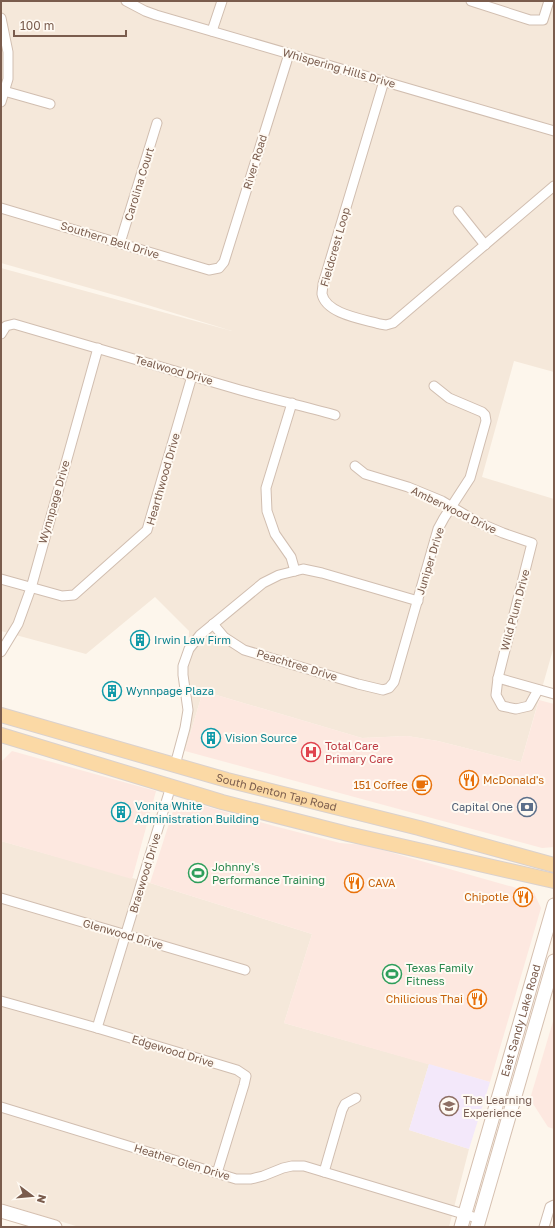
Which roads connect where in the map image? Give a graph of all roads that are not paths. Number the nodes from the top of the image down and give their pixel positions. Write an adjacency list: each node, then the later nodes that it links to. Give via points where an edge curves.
1 (126, 1): 6 (street, Whispering Hills Drive, via 156,15)
2 (222, 1): 6 (street)
3 (471, 1): 4 (street, via 530,20 543,20)
4 (549, 1)
5 (1, 18): 9 (street, via 8,52 8,79)
6 (212, 31): 7 (street, Whispering Hills Drive)
7 (289, 54): 8 (street, Whispering Hills Drive); 19 (street, River Road, via 224,262)
8 (384, 82): 13 (street, Whispering Hills Drive); 18 (street, Fieldcrest Loop, via 323,284 322,294 325,301 335,310 380,324 393,323)
9 (4, 91): 10 (street); 11 (street)
10 (1, 102)
11 (50, 104)
12 (157, 123): 17 (street, Carolina Court)
13 (554, 131)
14 (554, 186): 18 (street, Fieldcrest Loop)
15 (1, 208): 17 (street, Southern Bell Drive)
16 (458, 211): 18 (street)
17 (120, 244): 19 (street, Southern Bell Drive, via 209,270)
18 (485, 245)
19 (219, 268)
20 (1, 334): 21 (street, Tealwood Drive, via 6,326 14,324)
21 (98, 348): 22 (street, Tealwood Drive); 31 (street, Wynnpage Drive)
22 (192, 376): 24 (street, Tealwood Drive); 31 (street, Hearthwood Drive, via 147,530 74,595 62,596)
23 (434, 386): 27 (street, Juniper Drive, via 449,398 482,412 486,421 470,478)
24 (292, 402): 25 (street, Tealwood Drive); 29 (street, via 266,488 267,511 275,534 291,557)
25 (335, 416)
26 (355, 466): 27 (street, Amberwood Drive, via 365,474 408,487 442,501)
27 (451, 508): 28 (street, Amberwood Drive, via 477,522); 32 (street, Juniper Drive, via 438,529)
28 (532, 543): 35 (street, Wild Plum Drive)
29 (294, 571): 32 (street, via 322,573); 33 (street, via 263,583)
30 (1, 579): 31 (street, Hearthwood Drive)
31 (31, 588): 34 (street, Wynnpage Drive, via 18,624)
32 (418, 601): 36 (street, Juniper Drive, via 394,682)
33 (213, 624): 36 (street, Peachtree Drive, via 224,637 244,650 358,684 383,690); 41 (street, via 200,635 190,649 183,666 188,710 186,728)
34 (1, 652)
35 (498, 678): 37 (street); 37 (street, Wild Plum Drive, via 496,695 502,706 516,709 529,706)
36 (389, 688)
37 (538, 690): 38 (street)
38 (554, 694)
39 (1, 714): 41 (main road, South Denton Tap Road)
40 (1, 735): 42 (main road, South Denton Tap Road)
41 (175, 765): 42 (main road); 43 (main road, South Denton Tap Road)
42 (170, 786): 44 (main road, South Denton Tap Road, via 222,802); 49 (street, Braewood Drive)
43 (419, 828): 44 (main road); 45 (main road, South Denton Tap Road)
44 (412, 849): 46 (main road, South Denton Tap Road)
45 (554, 865)
46 (554, 881)
47 (1, 898): 49 (street, Glenwood Drive)
48 (554, 905): 52 (main road, East Sandy Lake Road)
49 (126, 934): 51 (street, Glenwood Drive); 54 (street, Braewood Drive)
50 (554, 961): 55 (main road, East Sandy Lake Road)
51 (245, 970)
52 (530, 990): 55 (main road, via 534,1006 530,1023); 56 (main road, East Sandy Lake Road)
53 (2, 1004): 54 (street, Edgewood Drive)
54 (97, 1028): 61 (street, Edgewood Drive, via 237,1070 246,1076)
55 (533, 1033): 57 (main road, East Sandy Lake Road)
56 (504, 1079): 57 (main road); 64 (main road, East Sandy Lake Road)
57 (519, 1083): 66 (main road, East Sandy Lake Road)
58 (356, 1098): 60 (street, via 342,1110)
59 (1, 1107): 61 (street, Heather Glen Drive)
60 (324, 1172): 61 (street, Heather Glen Drive, via 312,1167 292,1166 251,1179 236,1179); 64 (street, Heather Glen Drive)
61 (217, 1173)
62 (552, 1206): 68 (street)
63 (1, 1211): 65 (main road)
64 (463, 1221): 66 (street, Heather Glen Drive)
65 (25, 1223): 67 (main road)
66 (478, 1223)
67 (55, 1227)
68 (544, 1227)

